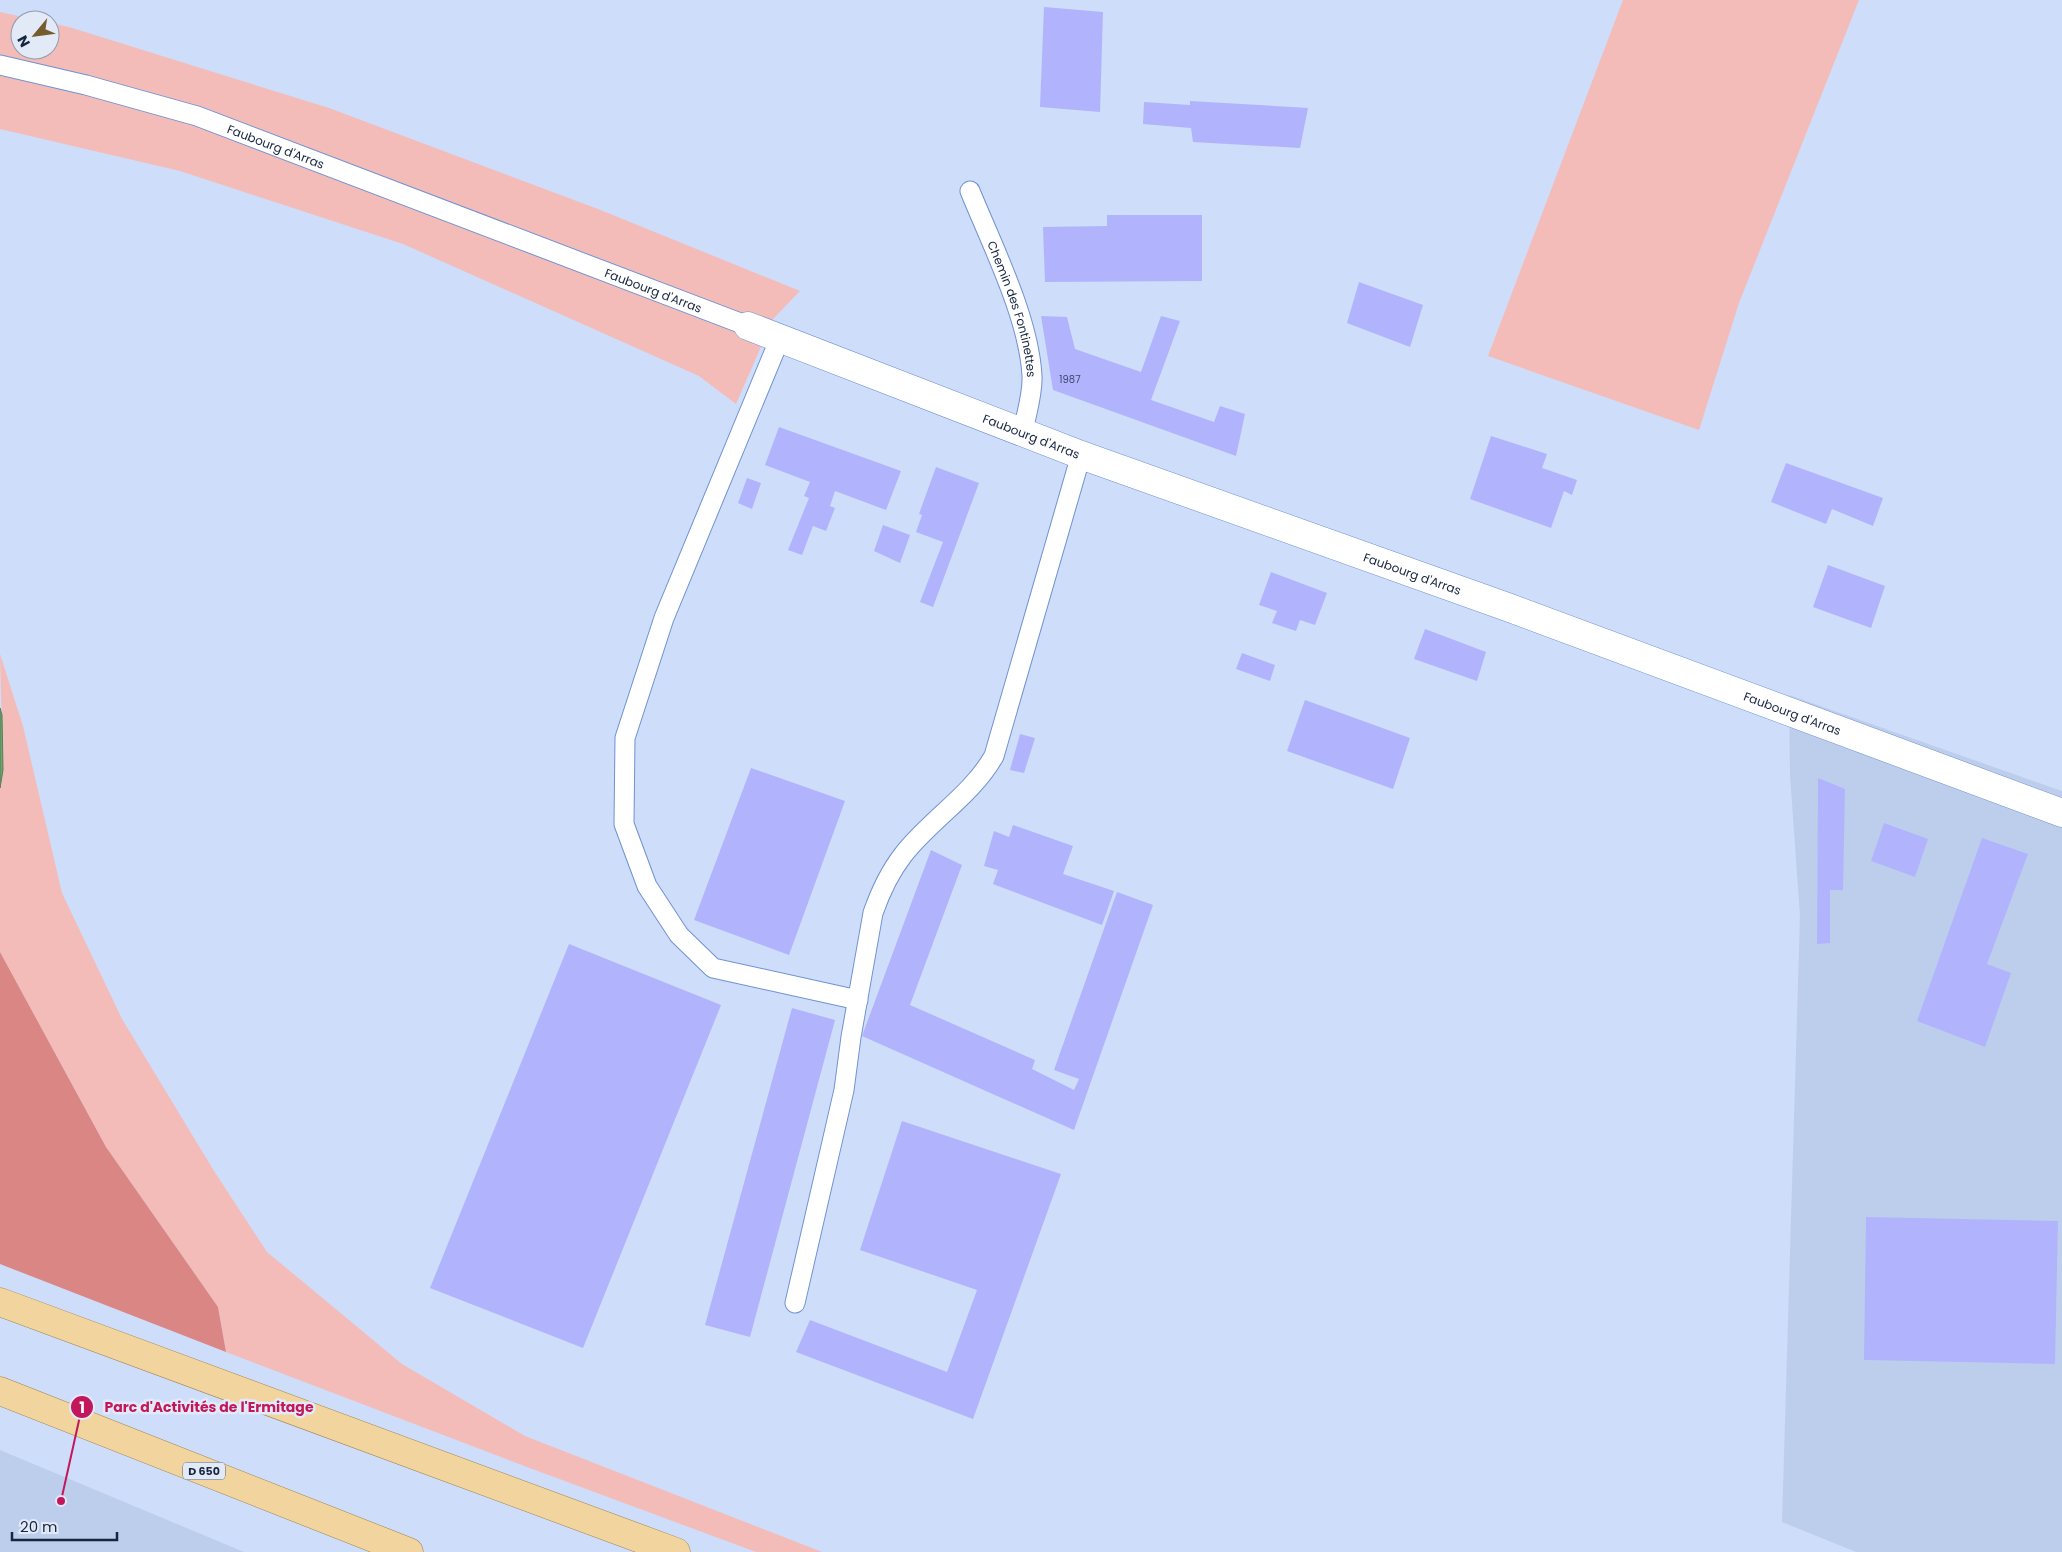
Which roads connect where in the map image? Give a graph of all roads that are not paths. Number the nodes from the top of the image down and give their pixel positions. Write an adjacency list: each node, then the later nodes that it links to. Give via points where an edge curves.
1 (0, 65): 3 (lane, Faubourg d'Arras, via 196,116)
2 (970, 191): 5 (lane, Chemin des Fontinettes, via 1017,305 1030,358 1032,386)
3 (748, 326): 4 (street, Faubourg d'Arras)
4 (780, 338): 5 (street, Faubourg d'Arras); 8 (lane, via 664,618 628,729 624,824 647,886 679,935 713,968)
5 (1023, 432): 6 (street, Faubourg d'Arras)
6 (1081, 455): 7 (street, Faubourg d'Arras, via 1510,608); 8 (lane, via 994,756 977,780 903,855 891,873 873,913)
7 (2062, 812)
8 (858, 1000): 10 (lane, via 844,1090)
9 (0, 1302): 13 (main road)
10 (795, 1303)
11 (0, 1391): 12 (main road, D 650)
12 (409, 1552)
13 (676, 1552)

